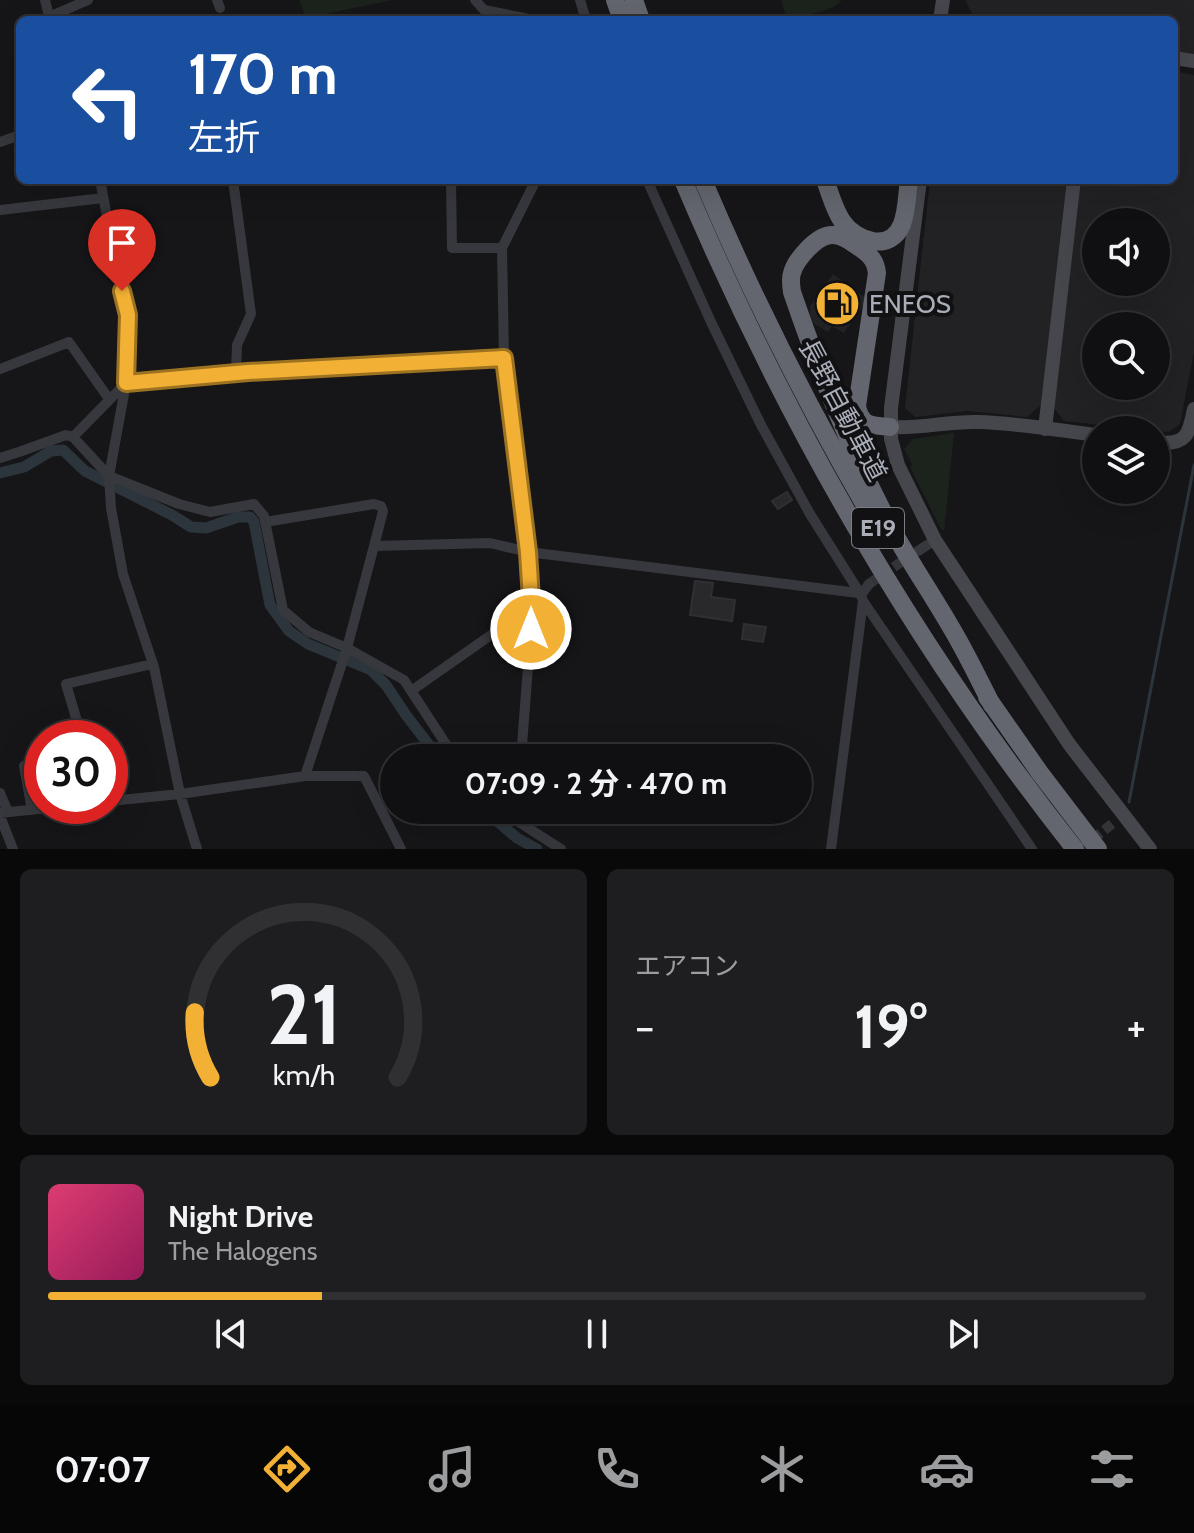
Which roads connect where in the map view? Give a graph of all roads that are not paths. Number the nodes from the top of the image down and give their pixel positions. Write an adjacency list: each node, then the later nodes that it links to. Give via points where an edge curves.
1 (88, 0): 4 (street)
2 (475, 0): 3 (street)
3 (481, 15)
4 (55, 16)
5 (101, 184): 16 (street)
6 (234, 184): 21 (street, via 251,314 237,345)
7 (451, 184): 18 (street, via 452,248)
8 (534, 184): 18 (street)
9 (649, 184): 38 (street, via 761,425)
10 (685, 184): 60 (highway, 長野自動車道 / E19, via 765,360 843,504 978,718)
11 (705, 184): 43 (highway, 長野自動車道 / E19, via 826,437 898,561)
12 (827, 184): 13 (highway, via 842,222 877,243 902,225)
13 (908, 184)
14 (920, 184): 25 (street)
15 (1074, 184): 26 (street)
16 (103, 198): 17 (street); 22 (street, via 128,315)
17 (0, 209)
18 (502, 248): 19 (street)
19 (504, 358): 21 (street); 36 (street)
20 (0, 369): 23 (street, via 69,342)
21 (236, 373): 22 (street)
22 (126, 383): 23 (street); 31 (street)
23 (109, 399): 28 (street)
24 (1194, 409): 29 (street, via 1186,436)
25 (890, 427): 26 (street, via 980,422); 33 (street, via 898,465); 43 (highway, via 865,423 857,406 876,265 846,239 827,235 794,267 790,281 795,303 870,487)
26 (1045, 429): 27 (street)
27 (1082, 433)
28 (73, 437): 30 (street); 31 (street)
29 (1170, 443)
30 (0, 458)
31 (109, 476): 32 (street, via 210,512 254,504); 41 (street, via 123,574)
32 (265, 522): 34 (street, via 374,504 383,511); 40 (street, via 283,610 309,632)
33 (935, 540): 35 (street); 62 (street, via 1118,818)
34 (374, 546): 36 (street, via 490,543); 40 (street)
35 (918, 551)
36 (528, 552): 38 (street); 39 (street)
37 (869, 584): 38 (street)
38 (860, 596): 58 (street); 59 (street)
39 (531, 629): 42 (street, via 501,628); 46 (street)
40 (347, 648): 42 (street, via 404,680); 47 (street)
41 (152, 664): 44 (street, via 66,684); 49 (street)
42 (411, 691): 45 (street)
43 (992, 705): 61 (highway, 長野自動車道 / E19)
44 (77, 720)
45 (446, 744)
46 (522, 744)
47 (305, 776): 49 (street); 56 (street, via 364,776)
48 (0, 793): 52 (street)
49 (180, 794): 50 (street); 55 (street)
50 (128, 799)
51 (24, 811): 52 (street)
52 (3, 814): 54 (street)
53 (528, 824): 57 (street)
54 (13, 849)
55 (197, 849)
56 (401, 849)
57 (561, 849)
58 (831, 849)
59 (1032, 849)
60 (1075, 849)
61 (1098, 849)
62 (1150, 849)

